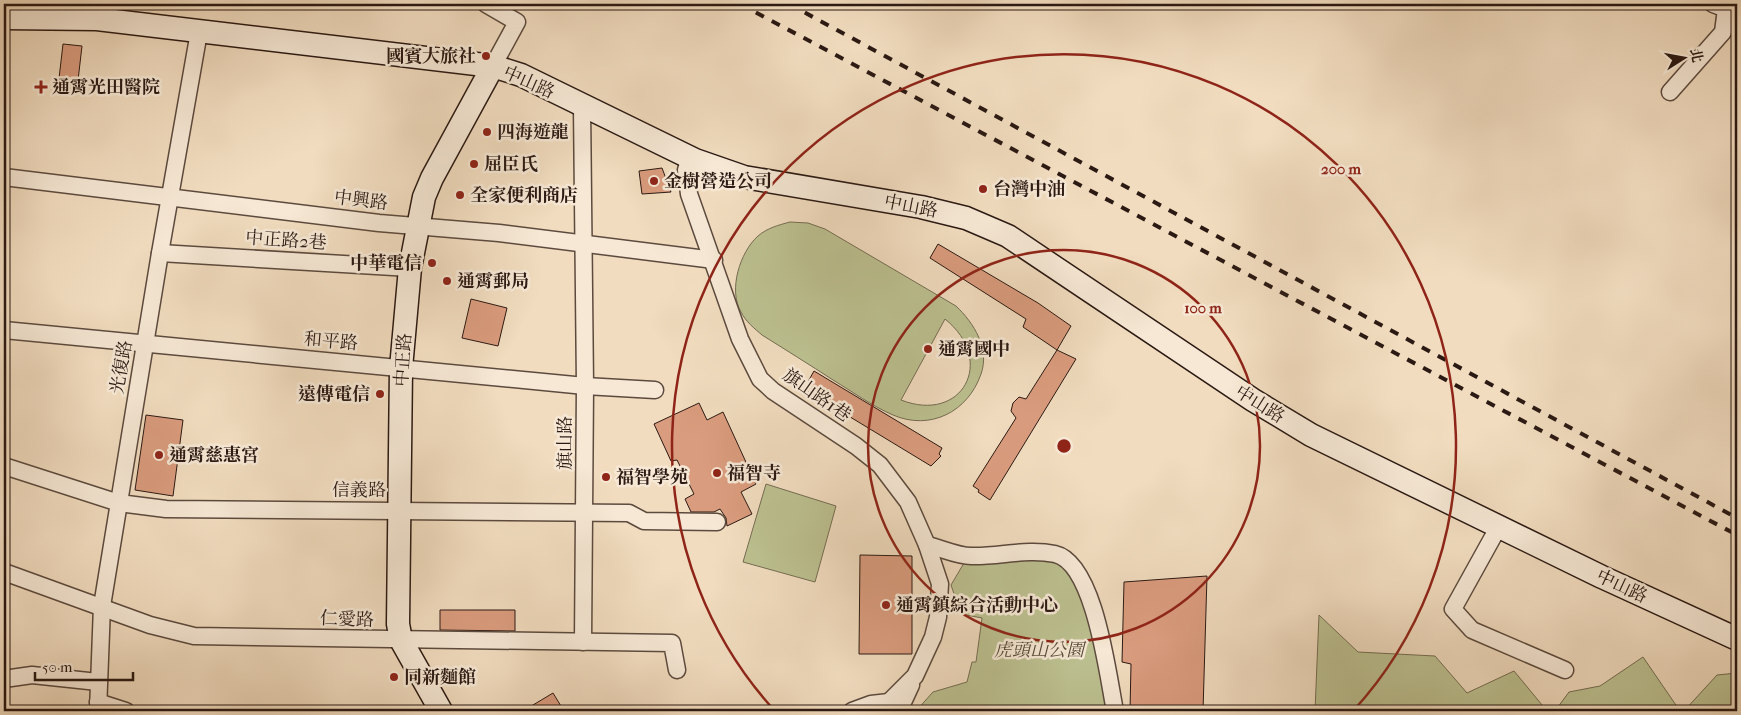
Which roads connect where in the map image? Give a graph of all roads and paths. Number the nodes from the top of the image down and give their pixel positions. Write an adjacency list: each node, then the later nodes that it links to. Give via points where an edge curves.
1 (486, 4): 6 (street, 中正路, via 517,22)
2 (1713, 4): 7 (street, via 1726,9 1723,32)
3 (61, 11): 4 (street, 中山路); 5 (street, 中山路, via 97,19)
4 (4, 18)
5 (200, 32): 6 (street, 中山路); 11 (street, 光復路)
6 (493, 66): 8 (street, 中山路, via 521,75); 12 (street, 中正路, via 432,178)
7 (1670, 92)
8 (582, 106): 9 (street, 中山路); 13 (street, 旗山路)
9 (690, 157): 15 (street, 旗山路1巷, via 686,170 689,194); 27 (street, 中山路, via 744,177 921,207 966,218 1008,236 1253,400 1311,435)
10 (4, 177): 11 (street, 中興路)
11 (170, 198): 12 (street, 中興路); 14 (street, 光復路)
12 (418, 227): 13 (street, 中興路); 16 (street, 中正路)
13 (584, 244): 15 (street, 中興路); 20 (street, 旗山路)
14 (160, 253): 16 (street, 中正路2巷); 18 (street, 光復路)
15 (714, 260): 28 (street, 旗山路1巷, via 740,339 760,378 777,394 880,465 908,502)
16 (410, 268): 19 (street, 中正路)
17 (4, 330): 18 (street, 和平路)
18 (146, 344): 19 (street, 和平路); 23 (street, 光復路)
19 (401, 368): 20 (street, 和平路); 24 (street, 中正路)
20 (585, 386): 21 (street, 和平路); 25 (street, 旗山路)
21 (655, 390)
22 (4, 466): 23 (street, 信義路)
23 (118, 503): 24 (street, 信義路, via 166,509); 30 (street, 光復路)
24 (398, 511): 25 (street, 信義路); 32 (street, 中正路, via 398,624)
25 (585, 512): 26 (street, 信義路, via 628,513 644,521); 33 (street, 旗山路)
26 (717, 522)
27 (1499, 526): 31 (street, 中山路); 35 (street, via 1453,608 1472,630)
28 (927, 545): 39 (street, 旗山路1巷, via 940,584 941,600 933,637 915,676); 43 (street, via 970,556 1017,552 1057,554 1072,565 1094,606)
29 (4, 572): 30 (street, 仁愛路)
30 (102, 606): 32 (street, 仁愛路, via 150,625 194,636); 37 (street, 光復路)
31 (1737, 639)
32 (401, 640): 33 (street, 仁愛路); 41 (street, 中正路)
33 (583, 642): 34 (street, 仁愛路, via 672,643)
34 (677, 670)
35 (1565, 670)
36 (4, 679): 37 (street, via 32,675)
37 (98, 682): 38 (street, 光復路)
38 (98, 707): 40 (street)
39 (891, 708): 42 (street, via 871,704)
40 (126, 711)
41 (441, 711)
42 (852, 711)
43 (1115, 711)

